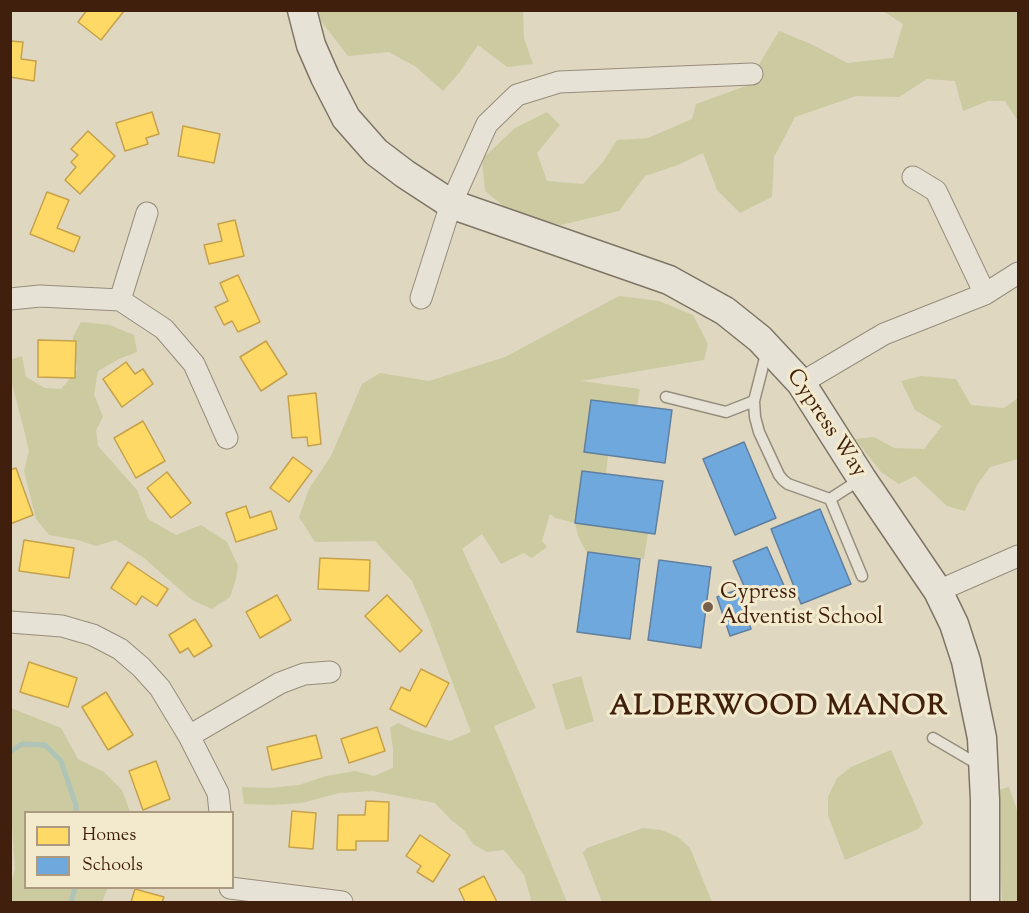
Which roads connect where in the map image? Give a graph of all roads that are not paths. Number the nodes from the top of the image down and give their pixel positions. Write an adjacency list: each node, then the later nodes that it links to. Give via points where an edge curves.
1 (302, 10): 4 (street, Cypress Way, via 311,45 346,118 375,152)
2 (752, 74): 4 (street, via 559,82 518,95 487,124)
3 (913, 177): 7 (street, via 936,191)
4 (451, 204): 8 (street); 11 (street, Cypress Way, via 669,280 725,311)
5 (147, 213): 10 (street)
6 (1018, 273): 7 (street)
7 (985, 294): 12 (street, via 884,334)
8 (421, 298)
9 (10, 299): 10 (street, via 40,296)
10 (120, 300): 15 (street, via 164,329 194,364)
11 (768, 347): 12 (street, Cypress Way); 14 (lane)
12 (801, 383): 16 (street, Cypress Way)
13 (666, 397): 14 (lane, via 726,412)
14 (754, 401): 17 (lane, via 759,432 779,475 788,484)
15 (227, 438)
16 (862, 479): 17 (lane); 20 (street, Cypress Way)
17 (830, 500): 19 (lane)
18 (1018, 556): 20 (street)
19 (862, 576)
20 (938, 591): 25 (street, Cypress Way, via 966,661 982,738)
21 (10, 622): 23 (street, via 62,626 93,635 120,649 159,688)
22 (330, 672): 23 (street, via 304,674 280,683)
23 (189, 736): 26 (street, via 218,793)
24 (933, 738): 25 (lane)
25 (982, 767): 29 (street, Cypress Way)
26 (220, 811)
27 (234, 889): 28 (street)
28 (342, 903)
29 (985, 903)

